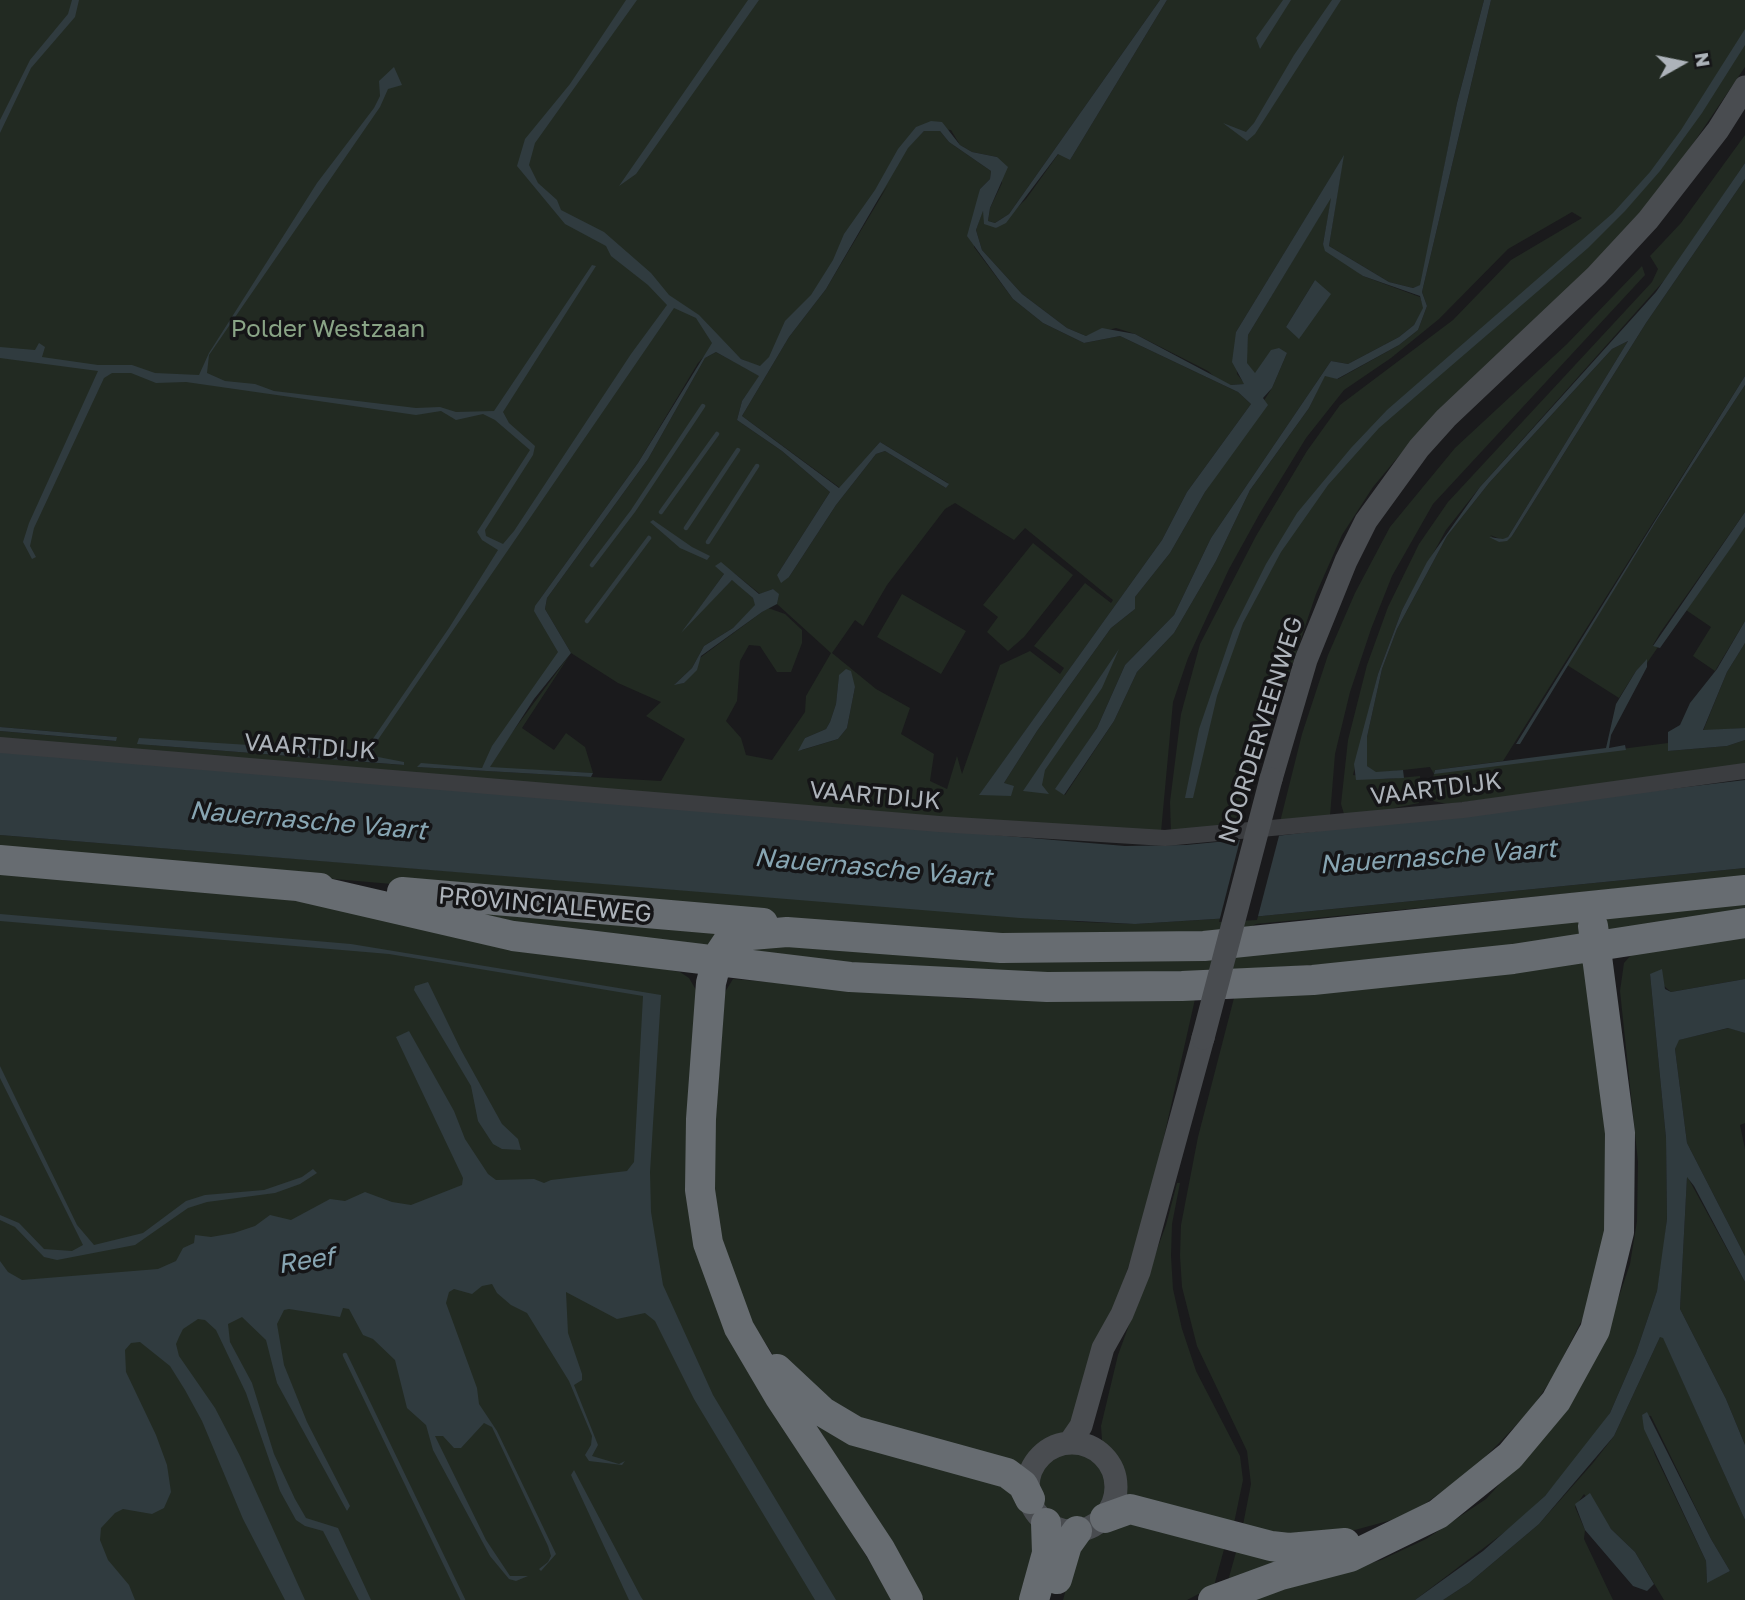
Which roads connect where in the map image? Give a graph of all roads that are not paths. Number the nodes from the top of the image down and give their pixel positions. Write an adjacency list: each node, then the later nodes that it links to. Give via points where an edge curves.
1 (1745, 87): 12 (street, NOORDERVEENWEG, bridge, via 1718,130 1648,220 1597,276 1446,418 1387,491 1356,541 1324,610 1288,715 1152,1229)
2 (0, 745): 3 (street, VAARTDIJK, via 939,824 1165,838 1462,810)
3 (1745, 771)
4 (0, 860): 5 (highway, PROVINCIALEWEG)
5 (301, 887): 9 (highway, PROVINCIALEWEG, via 761,922); 11 (highway, PROVINCIALEWEG, via 513,936)
6 (1745, 890): 7 (highway)
7 (1585, 906): 9 (highway, via 1172,947 1001,948); 10 (highway)
8 (1745, 923): 10 (highway)
9 (787, 932): 11 (highway, via 739,936 728,941)
10 (1596, 945): 11 (highway, PROVINCIALEWEG, via 1378,974 1182,986 982,985 850,977); 20 (highway, via 1620,1146 1619,1232 1595,1330 1556,1401 1510,1457 1456,1502)
11 (716, 961): 13 (highway, via 699,1146 702,1212 715,1269)
12 (1122, 1314): 14 (street, NOORDERVEENWEG, via 1103,1349 1081,1426); 15 (street, NOORDERVEENWEG)
13 (739, 1328): 16 (highway, via 793,1387 838,1422 875,1439 1007,1473 1023,1485); 21 (highway)
14 (1070, 1442): 15 (street); 16 (street, via 1049,1449 1038,1459 1031,1472)
15 (1096, 1449): 17 (street, via 1106,1457 1116,1482)
16 (1030, 1499): 18 (street)
17 (1105, 1518): 19 (street); 20 (highway, via 1118,1511 1139,1510 1289,1548)
18 (1046, 1523): 19 (street, via 1059,1530); 22 (highway, via 1047,1553)
19 (1077, 1531): 23 (highway, via 1067,1545)
20 (1398, 1535): 24 (highway, via 1350,1557)
21 (908, 1600)
22 (1034, 1600)
23 (1052, 1600)
24 (1213, 1600)

